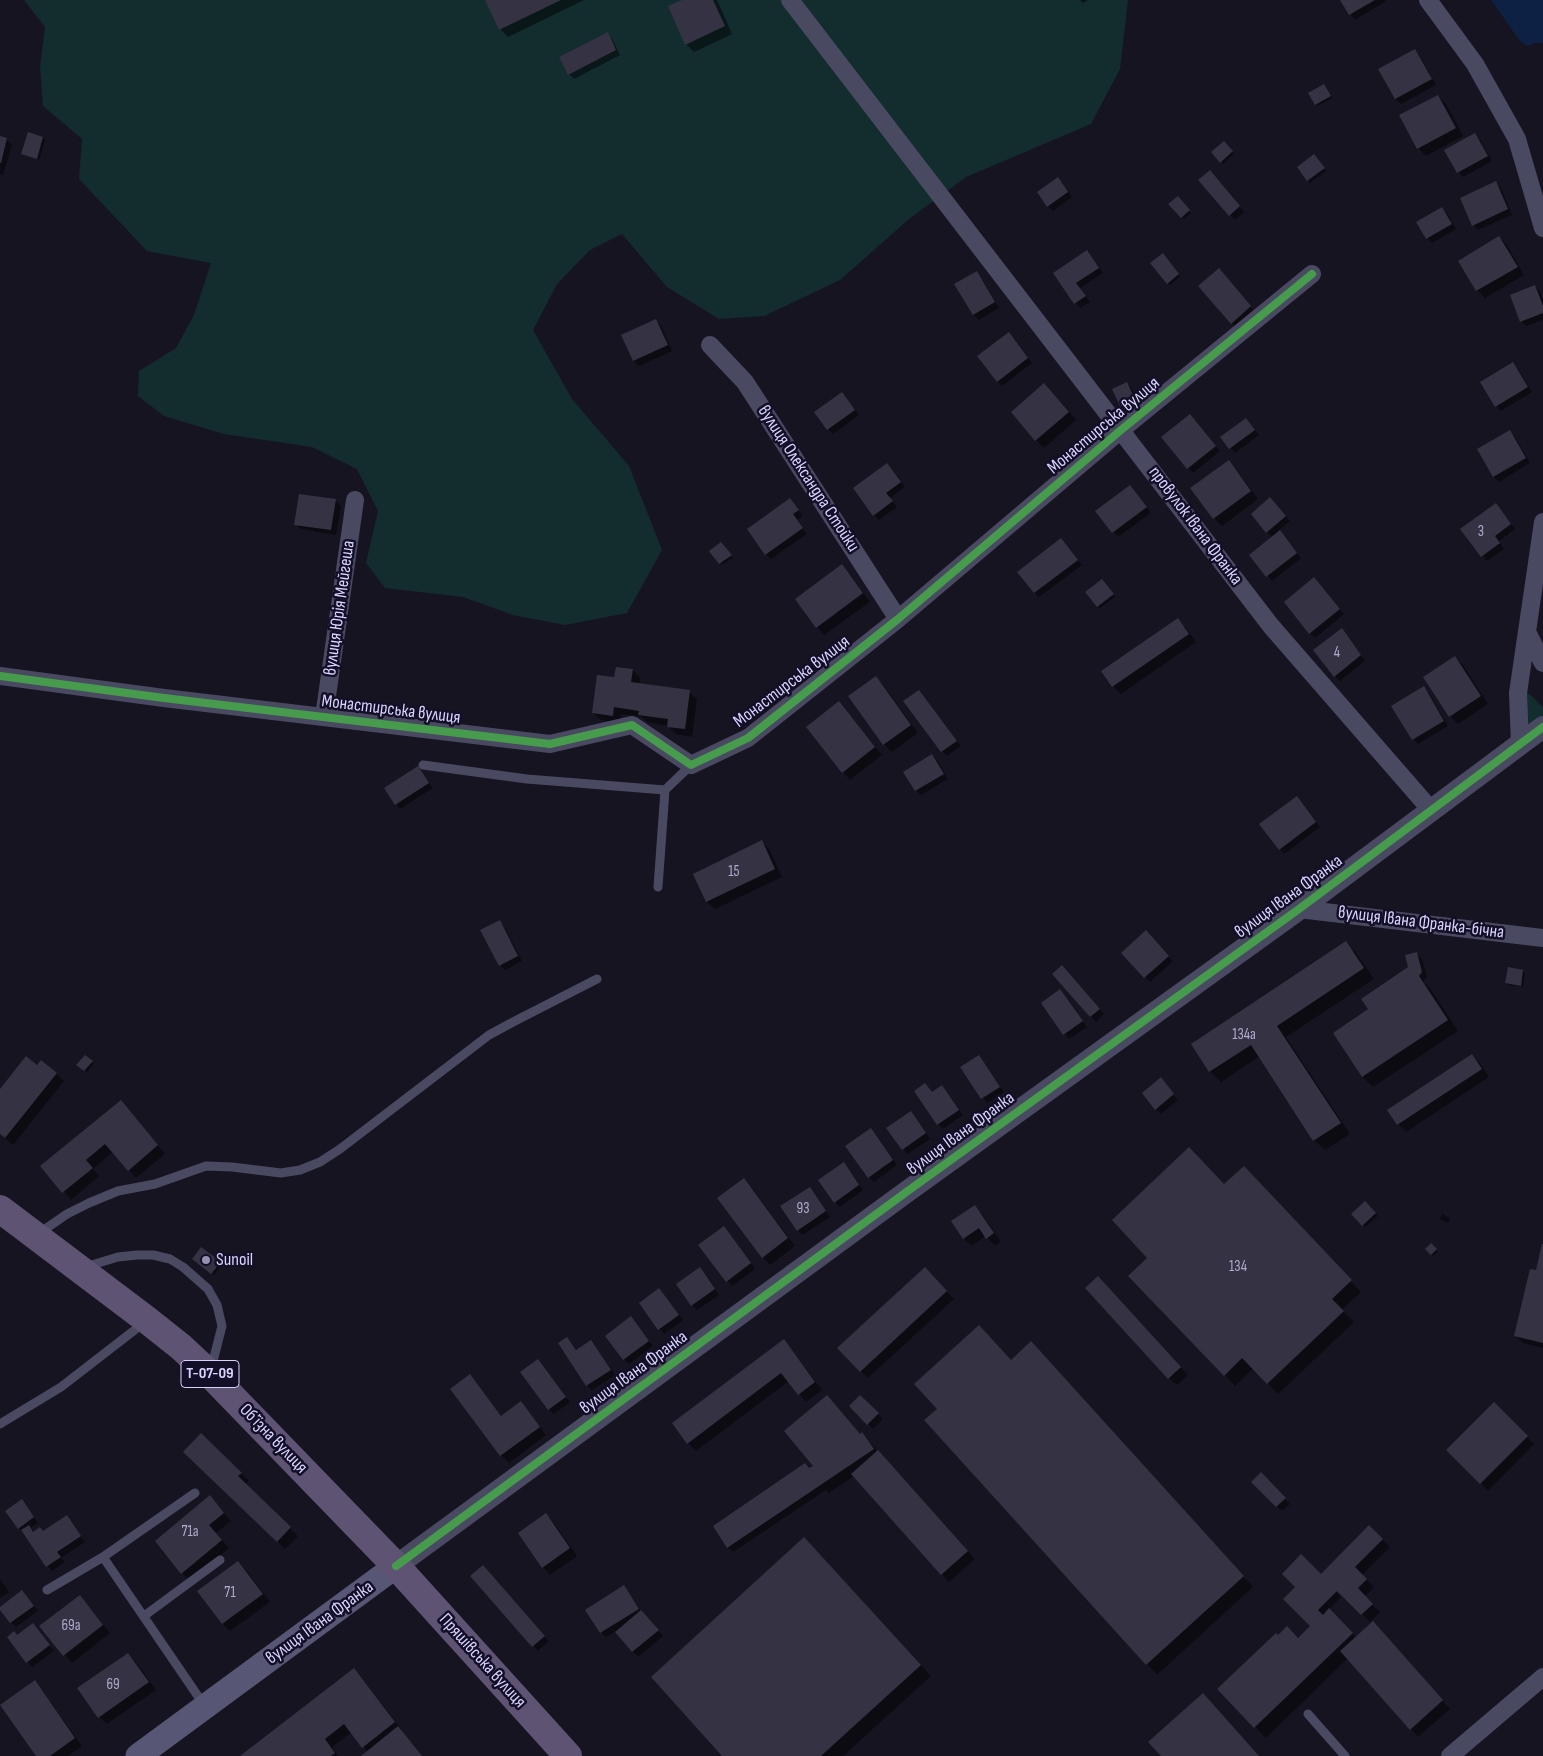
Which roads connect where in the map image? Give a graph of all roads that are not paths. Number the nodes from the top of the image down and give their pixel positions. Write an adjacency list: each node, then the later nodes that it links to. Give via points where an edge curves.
1 (790, 0): 6 (street, провулок Івана Франка)
2 (1428, 0): 3 (street, via 1475,64 1517,139)
3 (1543, 228)
4 (1312, 274): 6 (street, Монастирська вулиця)
5 (710, 345): 9 (street, вулиця Олександра Стойки, via 745,382)
6 (1122, 430): 9 (street, Монастирська вулиця); 19 (street, провулок Івана Франка, via 1272,626)
7 (355, 500): 13 (street, вулиця Юрія Мейгеша)
8 (1543, 522): 10 (street)
9 (898, 620): 17 (street, Монастирська вулиця, via 748,738)
10 (1527, 632): 11 (street); 15 (street, via 1518,693)
11 (1543, 663)
12 (0, 676): 13 (street, Монастирська вулиця)
13 (324, 717): 17 (street, Монастирська вулиця, via 550,744 632,725)
14 (1543, 727): 15 (street, вулиця Івана Франка)
15 (1520, 744): 19 (street, вулиця Івана Франка)
16 (423, 765): 18 (lane, via 528,779)
17 (691, 766): 18 (lane)
18 (665, 790): 20 (lane)
19 (1431, 810): 21 (street, вулиця Івана Франка)
20 (658, 888)
21 (1299, 909): 22 (street, вулиця Івана Франка-бічна); 33 (street, вулиця Івана Франка)
22 (1543, 938)
23 (597, 979): 25 (lane, via 489,1035 320,1162 281,1173 206,1166 155,1184 118,1191 67,1214)
24 (0, 1209): 25 (main road, Обʼїзна вулиця / Т-07-09)
25 (36, 1236): 26 (main road, Обʼїзна вулиця / Т-07-09)
26 (78, 1268): 27 (main road, Обʼїзна вулиця / Т-07-09); 28 (lane, via 137,1255 170,1259 183,1266 208,1289 222,1326)
27 (147, 1320): 28 (main road, Обʼїзна вулиця / Т-07-09); 29 (lane, via 61,1387)
28 (210, 1374): 33 (main road, Обʼїзна вулиця / Т-07-09)
29 (0, 1424)
30 (195, 1493): 31 (lane)
31 (103, 1557): 34 (lane); 35 (lane)
32 (220, 1560): 35 (lane)
33 (396, 1566): 37 (main road, вулиця Івана Франка); 40 (main road, Пряшівська вулиця / Т-07-09)
34 (47, 1590)
35 (144, 1616): 37 (lane)
36 (1543, 1677): 42 (street)
37 (206, 1707): 39 (main road, вулиця Івана Франка)
38 (1308, 1714): 41 (lane)
39 (138, 1756)
40 (568, 1756)
41 (1345, 1756)
42 (1450, 1756)

